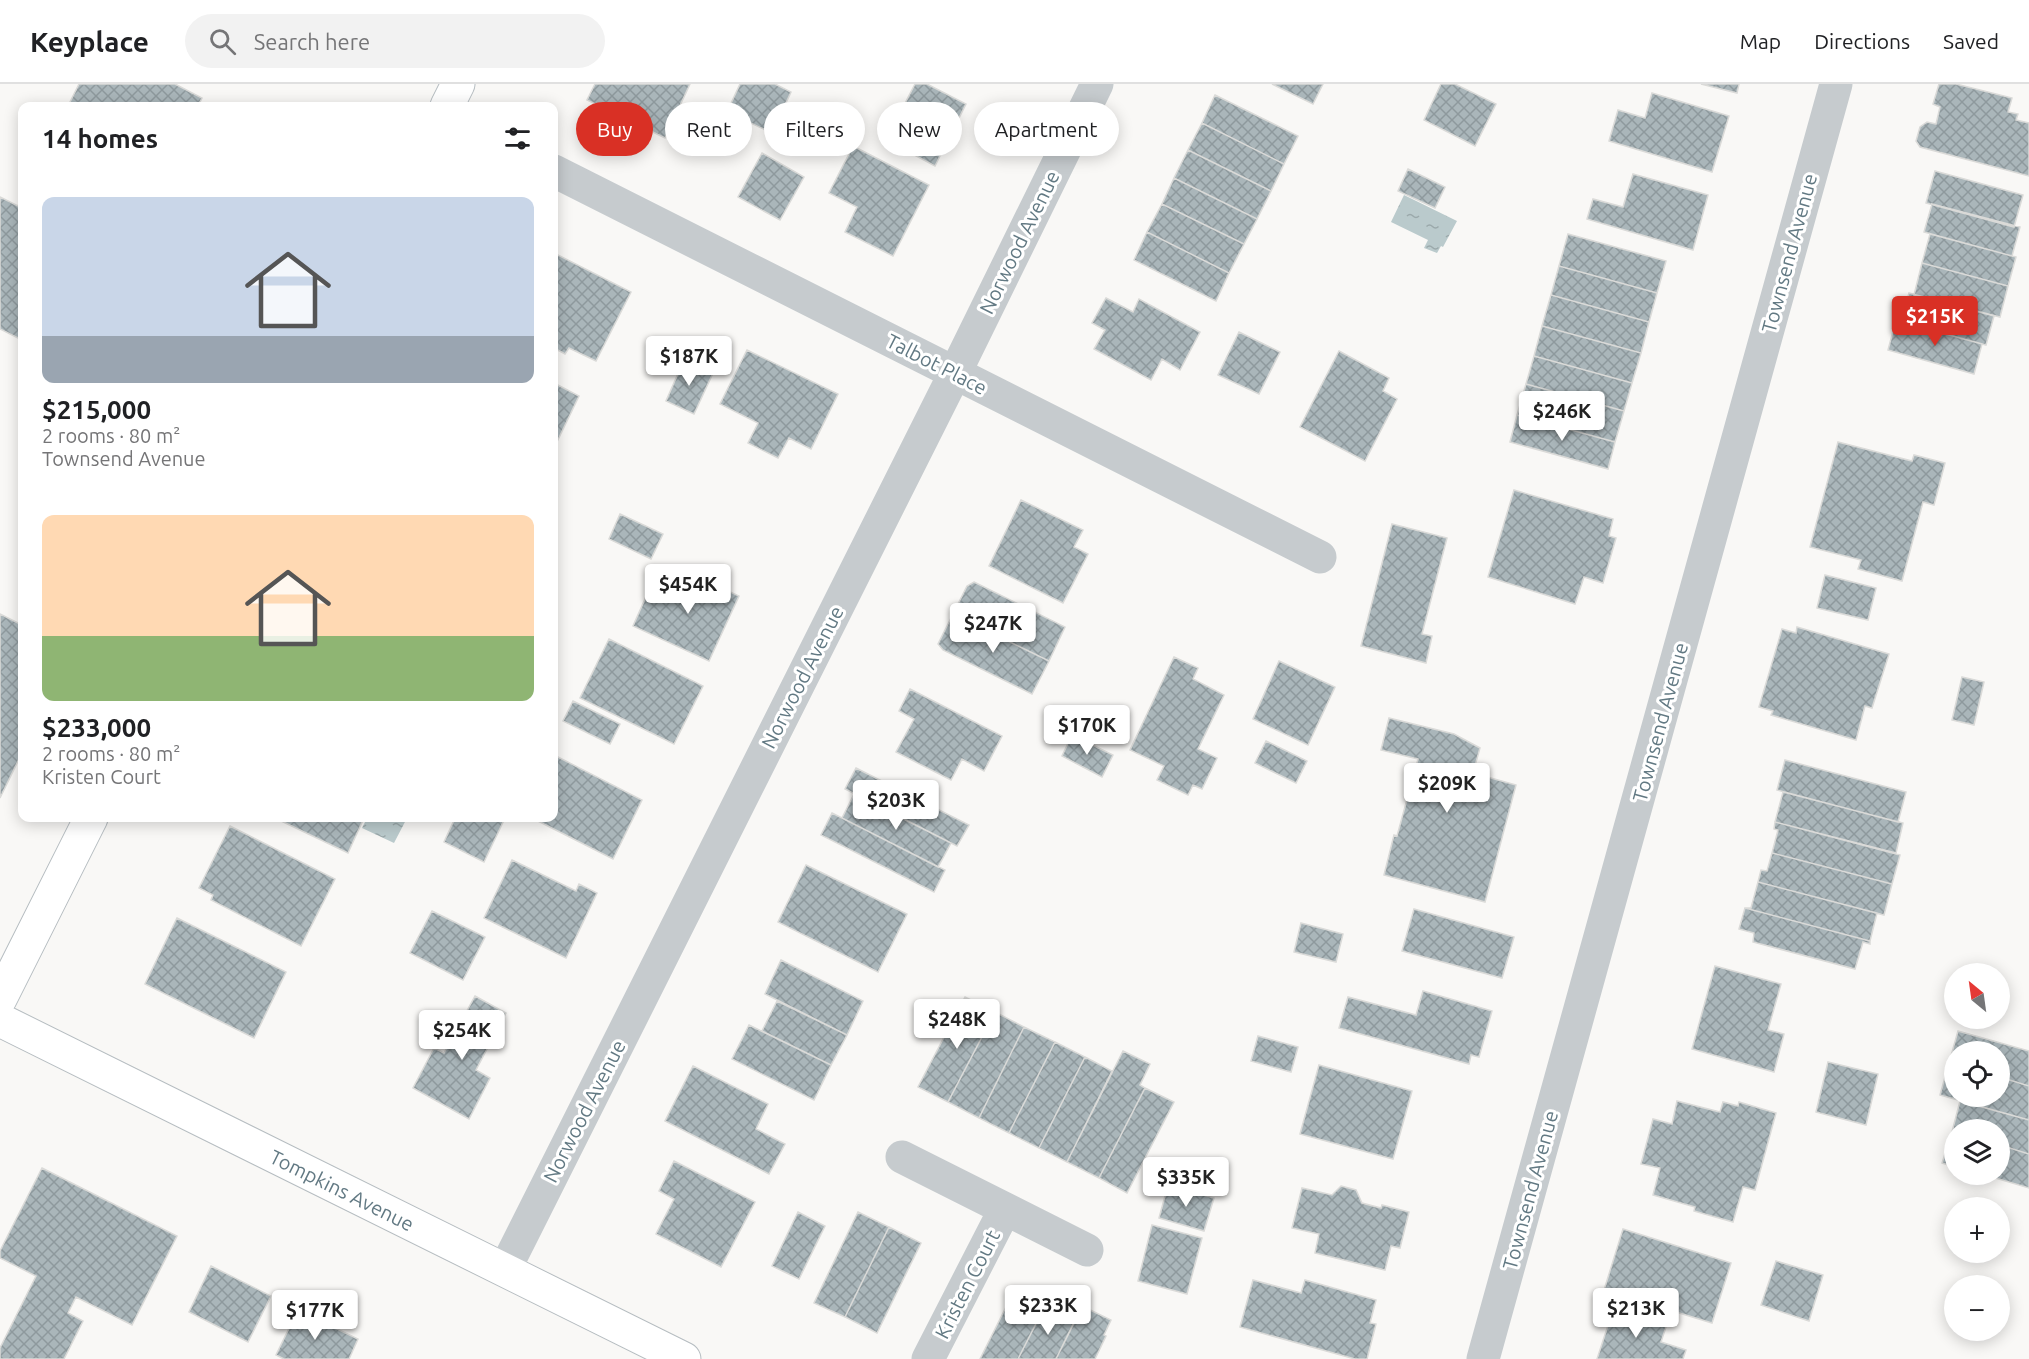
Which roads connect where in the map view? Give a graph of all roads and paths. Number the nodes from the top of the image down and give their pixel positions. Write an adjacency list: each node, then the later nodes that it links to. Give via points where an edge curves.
1 (459, 84): 4 (street)
2 (1097, 84): 6 (street, Norwood Avenue)
3 (1836, 84): 17 (street, Townsend Avenue)
4 (449, 102)
5 (558, 173): 6 (street, Talbot Place)
6 (955, 373): 7 (street, Talbot Place); 14 (street, Norwood Avenue)
7 (1320, 557)
8 (89, 822): 9 (street)
9 (0, 999)
10 (0, 1020): 14 (street, Tompkins Avenue)
11 (902, 1157): 12 (street, Kristen Court)
12 (1005, 1209): 13 (street, Kristen Court); 16 (street, Kristen Court)
13 (1087, 1250)
14 (505, 1269): 15 (street, Tompkins Avenue)
15 (684, 1359)
16 (928, 1359)
17 (1483, 1359)

